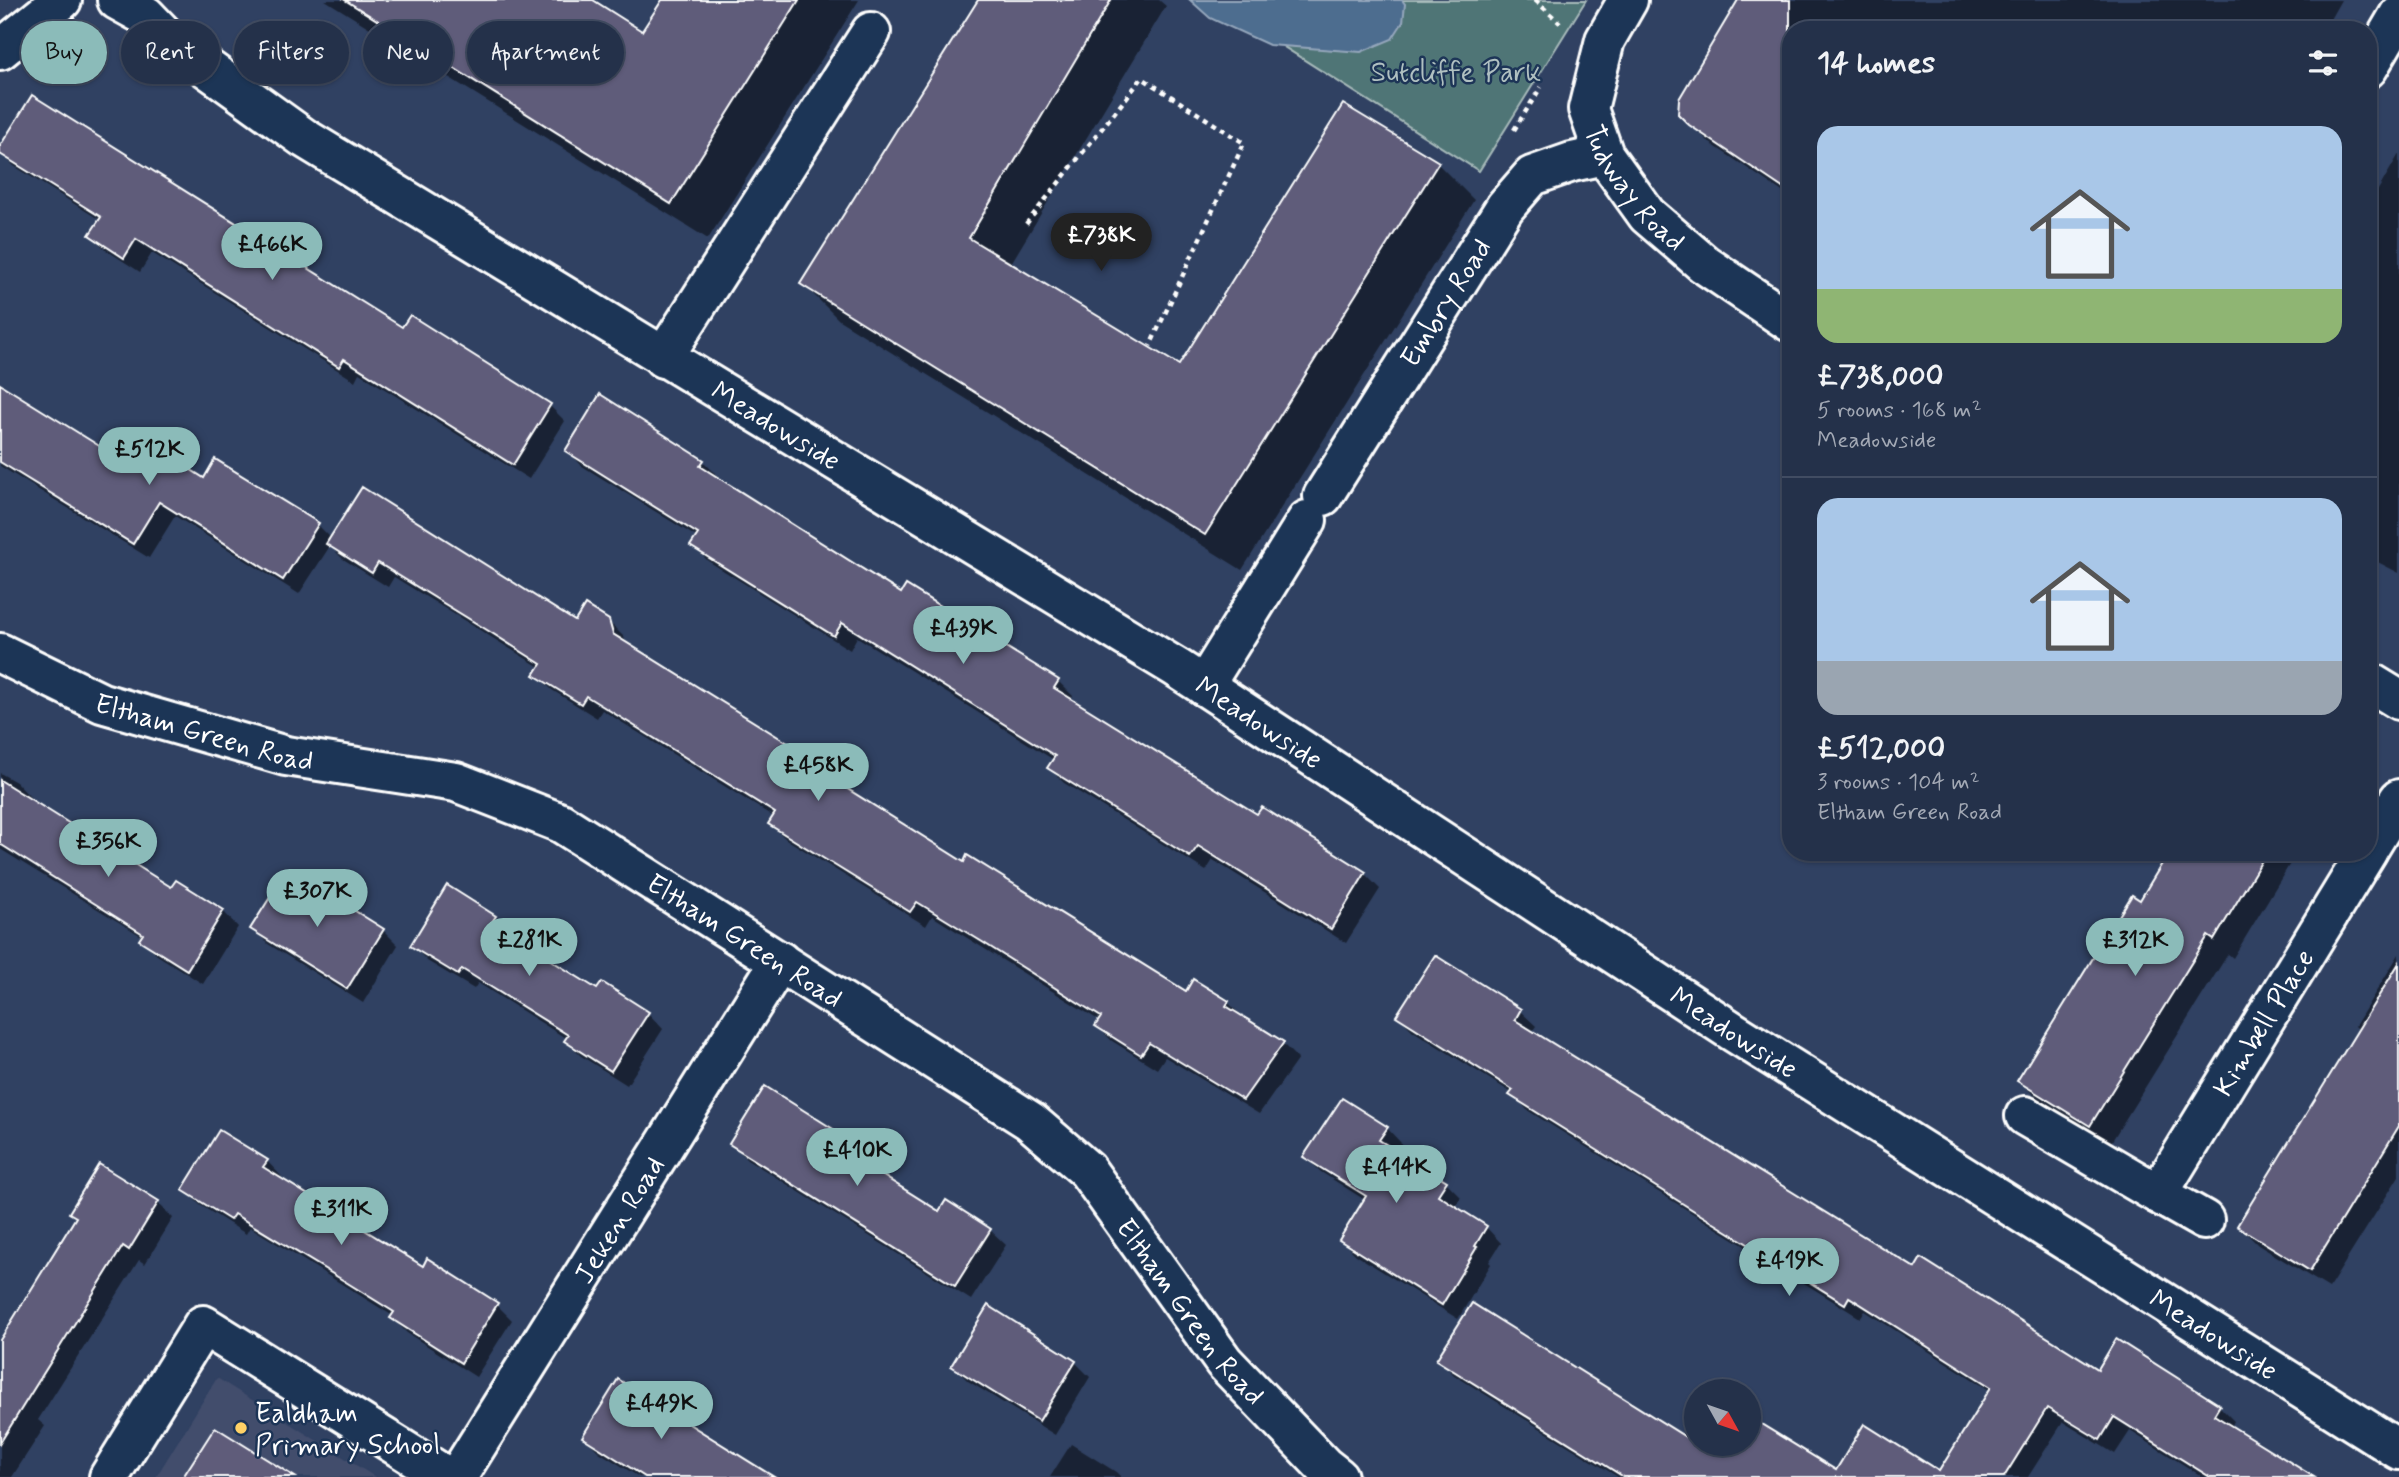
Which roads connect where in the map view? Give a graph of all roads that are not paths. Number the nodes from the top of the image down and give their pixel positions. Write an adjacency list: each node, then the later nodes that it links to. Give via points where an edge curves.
1 (62, 0): 6 (street)
2 (117, 0): 10 (street, Meadowside, via 146,16 172,43 304,138)
3 (1628, 0): 8 (street, Tudway Road, via 1605,40 1588,108)
4 (2399, 15): 7 (street)
5 (871, 32): 10 (street)
6 (0, 50)
7 (2377, 53)
8 (1604, 155): 9 (street, Tudway Road, via 1647,215 1704,264); 12 (street, Embry Road, via 1532,176 1504,207)
9 (1782, 317)
10 (663, 358): 12 (street, Meadowside)
11 (0, 653): 18 (street, Eltham Green Road, via 102,703 286,755 456,782 561,823)
12 (1204, 686): 22 (street, Meadowside, via 1731,1031)
13 (2377, 687): 14 (street)
14 (2399, 700)
15 (2399, 799): 16 (street, Kimbell Place)
16 (2377, 835)
17 (2361, 861): 20 (street, Kimbell Place)
18 (780, 961): 25 (street, Jeken Road); 26 (street, Eltham Green Road, via 1030,1121 1087,1170 1224,1362)
19 (2025, 1116): 20 (street)
20 (2158, 1194): 21 (street)
21 (2204, 1220)
22 (2399, 1450)
23 (108, 1477): 24 (street, via 203,1325)
24 (447, 1477)
25 (457, 1477)
26 (1338, 1477)

